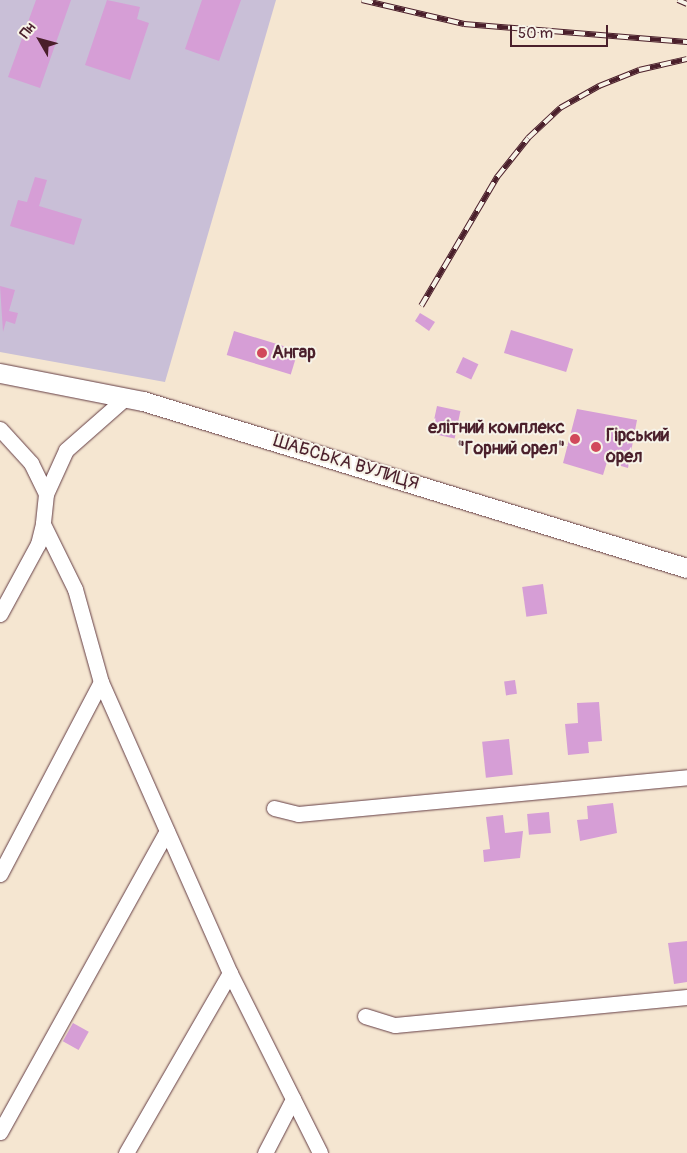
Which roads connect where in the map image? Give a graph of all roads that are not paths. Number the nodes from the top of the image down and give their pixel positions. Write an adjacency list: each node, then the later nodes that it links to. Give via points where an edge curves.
1 (0, 373): 2 (main road, ШАБСЬКА ВУЛИЦЯ)
2 (125, 398): 4 (street, via 66,450); 6 (main road, ШАБСЬКА ВУЛИЦЯ)
3 (0, 429): 4 (street, via 31,463)
4 (46, 494): 5 (street)
5 (43, 524): 7 (street, via 38,544); 8 (street, via 75,589)
6 (687, 568)
7 (0, 614)
8 (101, 682): 11 (street); 12 (street)
9 (687, 777): 10 (street, via 298,814)
10 (274, 808)
11 (167, 831): 13 (street); 17 (street)
12 (0, 874)
13 (230, 972): 16 (street); 18 (street)
14 (687, 997): 15 (street, via 395,1025)
15 (365, 1016)
16 (293, 1099): 19 (street); 20 (street)
17 (0, 1132)
18 (126, 1153)
19 (265, 1153)
20 (320, 1153)

